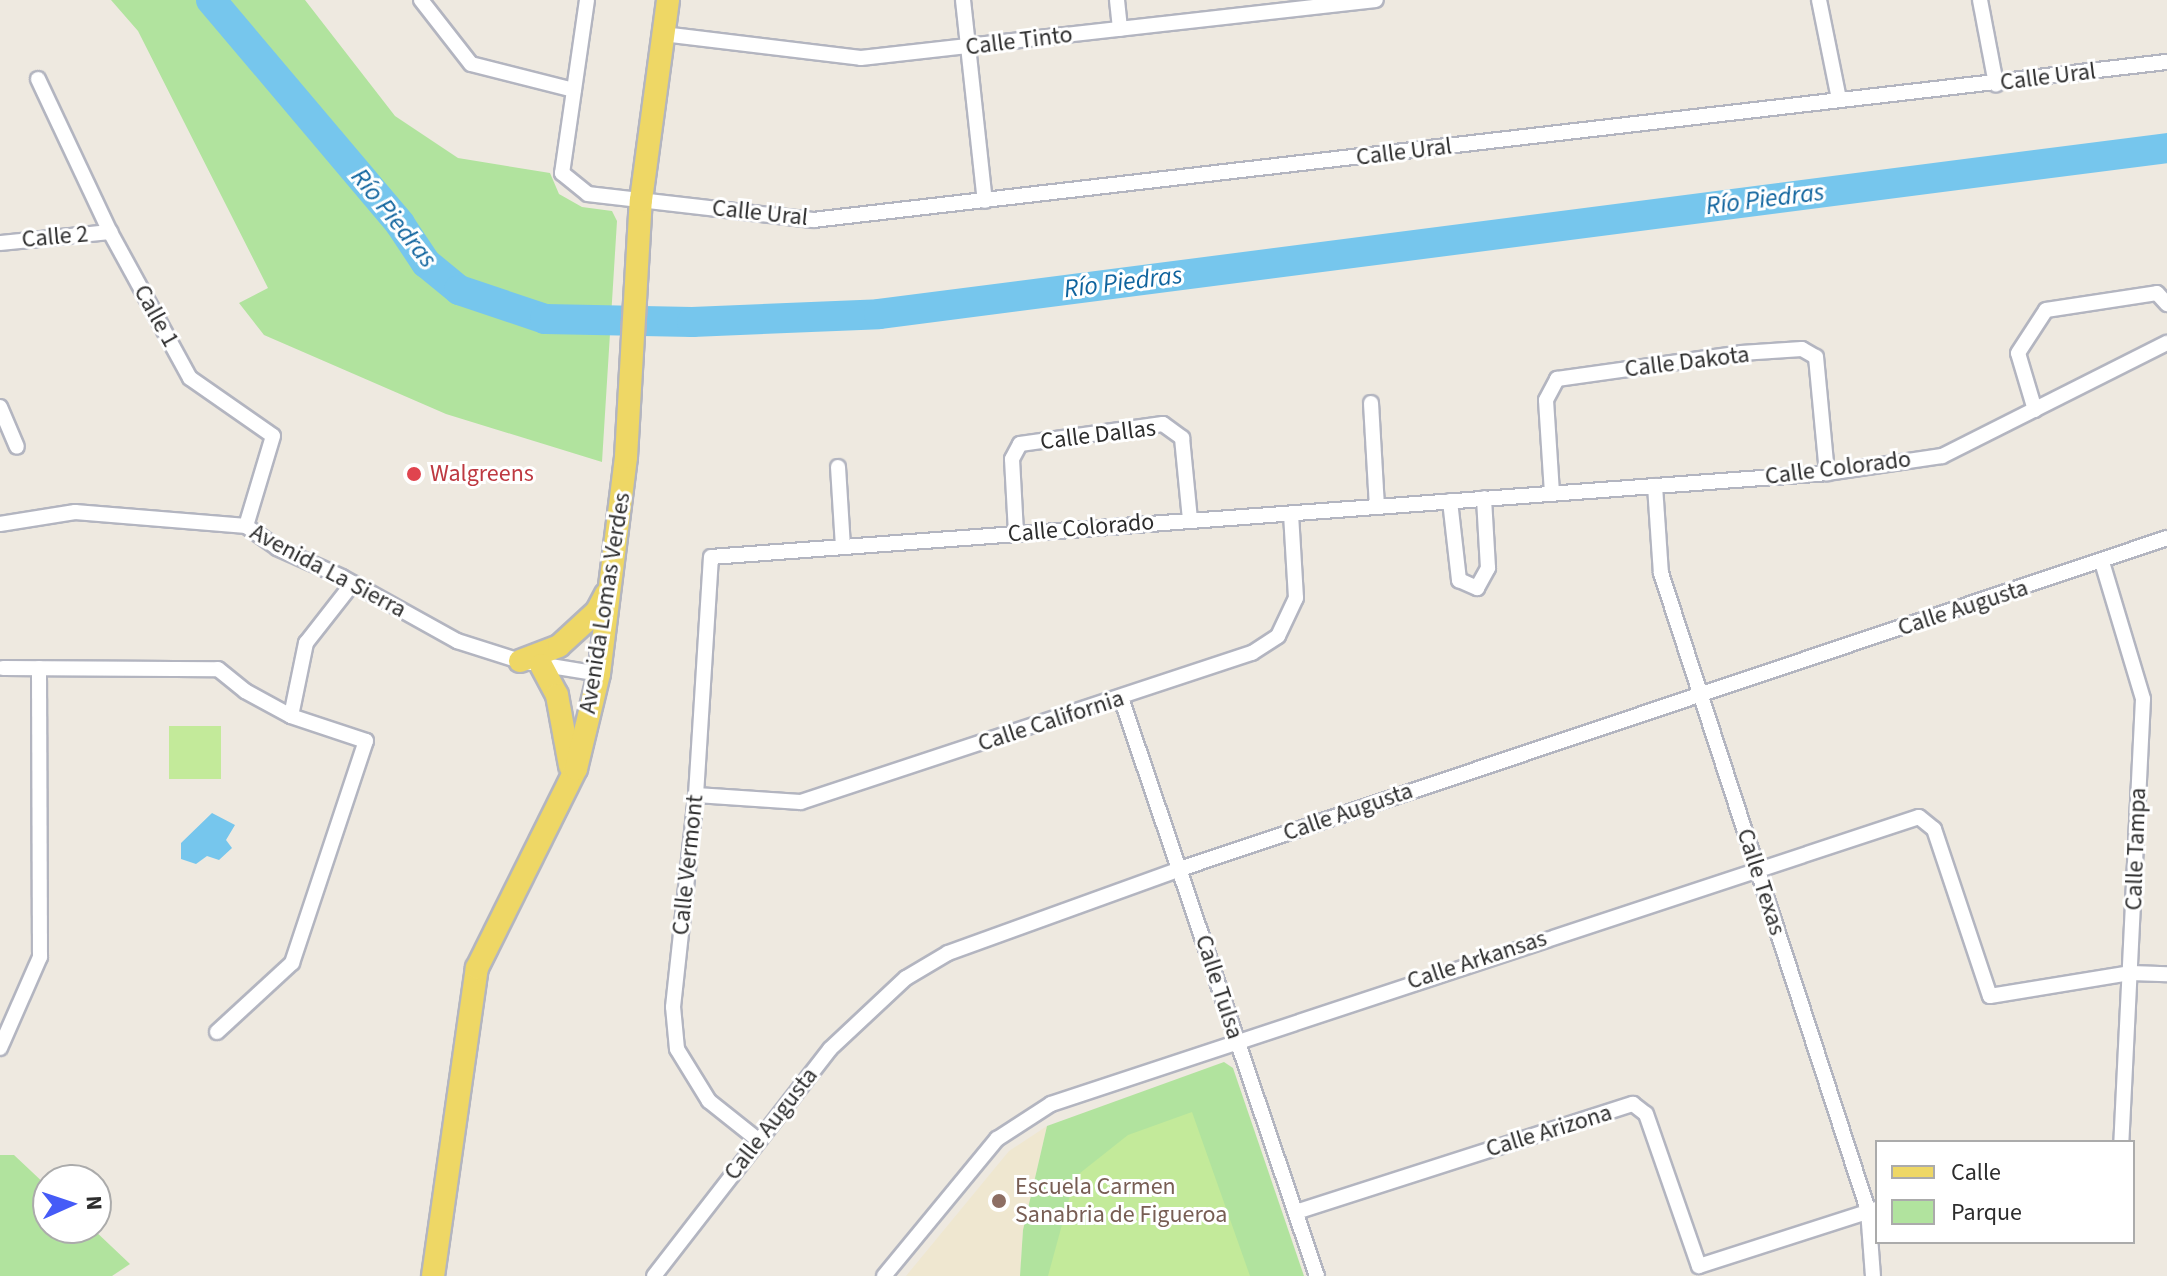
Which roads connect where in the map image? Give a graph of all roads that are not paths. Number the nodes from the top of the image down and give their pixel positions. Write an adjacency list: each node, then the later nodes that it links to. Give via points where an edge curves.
1 (421, 0): 16 (street, via 471,64)
2 (587, 0): 16 (street)
3 (668, 0): 11 (main road, Avenida Lomas Verdes)
4 (963, 0): 12 (street)
5 (1117, 0): 10 (street)
6 (1376, 0): 9 (street, Calle Tinto)
7 (1819, 0): 17 (street)
8 (1980, 0): 15 (street)
9 (1275, 6): 10 (street, Calle Tinto)
10 (1120, 29): 12 (street, Calle Tinto)
11 (663, 34): 12 (street, Calle Tinto, via 861,58); 18 (main road, Avenida Lomas Verdes)
12 (966, 48): 19 (street)
13 (2167, 62): 15 (street, Calle Ural)
14 (38, 79): 20 (street, Calle 1)
15 (1996, 84): 17 (street, Calle Ural)
16 (574, 90): 18 (street, Calle Ural, via 562,173 588,194)
17 (1839, 99): 19 (street, Calle Ural)
18 (641, 200): 19 (street, Calle Ural, via 813,220); 45 (main road, Avenida Lomas Verdes, via 629,400)
19 (985, 201)
20 (110, 232): 21 (street, Calle 2); 38 (street, Calle 1, via 190,378 273,436)
21 (0, 243)
22 (2167, 304): 26 (street, via 2157,293 2046,310 2018,353)
23 (2167, 343): 26 (street, Calle Colorado)
24 (1371, 403): 34 (street)
25 (0, 407): 27 (street)
26 (2035, 410): 29 (street, Calle Colorado, via 1942,456)
27 (17, 447)
28 (838, 467): 41 (street)
29 (1827, 473): 30 (street, Calle Colorado); 31 (street, Calle Dakota, via 1816,357 1802,349 1741,353 1557,379 1546,400)
30 (1655, 486): 31 (street, Calle Colorado); 50 (street, Calle Texas, via 1661,573)
31 (1552, 493): 32 (street, Calle Colorado)
32 (1484, 498): 33 (street, Calle Colorado); 33 (street, via 1488,568 1477,588 1459,580)
33 (1450, 501): 34 (street, Calle Colorado)
34 (1377, 507): 35 (street, Calle Colorado)
35 (1291, 514): 36 (street, Calle Colorado); 51 (street, Calle California, via 1296,598 1278,636 1252,653)
36 (1190, 519): 39 (street, Calle Colorado); 39 (street, Calle Dallas, via 1182,438 1163,424 1020,444 1012,459)
37 (0, 524): 38 (street, Avenida La Sierra, via 75,512)
38 (246, 526): 44 (street, Avenida La Sierra, via 277,548)
39 (1016, 533): 41 (street, Calle Colorado)
40 (2167, 538): 43 (street, Calle Augusta)
41 (843, 546): 42 (street, Calle Colorado)
42 (711, 557): 54 (street, Calle Vermont)
43 (2102, 562): 50 (street, Calle Augusta); 57 (street, Calle Tampa, via 2143,699)
44 (353, 583): 46 (street, Avenida La Sierra, via 457,641); 52 (street, via 306,643)
45 (610, 586): 46 (main road, via 578,631); 49 (main road, Avenida Lomas Verdes)
46 (531, 663): 49 (street, Avenida La Sierra); 53 (main road, via 567,733)
47 (3, 668): 48 (street)
48 (39, 668): 52 (street, via 218,669); 61 (street, via 40,957)
49 (599, 674): 53 (main road, Avenida Lomas Verdes)
50 (1698, 695): 55 (street, Calle Texas); 56 (street, Calle Augusta)
51 (1121, 698): 54 (street, Calle California, via 801,802); 56 (street, Calle Tulsa)
52 (291, 716): 59 (street, via 366,741 292,963)
53 (570, 781): 66 (main road, Avenida Lomas Verdes, via 477,968)
54 (696, 795): 62 (street, Calle Vermont, via 673,1007 677,1049 709,1101)
55 (1757, 868): 57 (street, Calle Arkansas, via 1919,817 1934,829 1990,996); 60 (street, Calle Arkansas); 64 (street, Calle Texas)
56 (1180, 869): 60 (street, Calle Tulsa); 62 (street, Calle Augusta, via 948,953 906,978 830,1049)
57 (2131, 973): 58 (street); 63 (street, Calle Tampa)
58 (2167, 974)
59 (217, 1032)
60 (1237, 1040): 65 (street, Calle Tulsa); 68 (street, Calle Arkansas, via 1051,1104 997,1139)
61 (0, 1048)
62 (758, 1140): 67 (street, Calle Augusta)
63 (2121, 1140)
64 (1873, 1210): 65 (street, Calle Arizona, via 1699,1266 1646,1114 1633,1104); 70 (street, Calle Texas)
65 (1296, 1212): 69 (street, Calle Tulsa)
66 (433, 1276)
67 (654, 1276)
68 (884, 1276)
69 (1317, 1276)
70 (1873, 1276)

